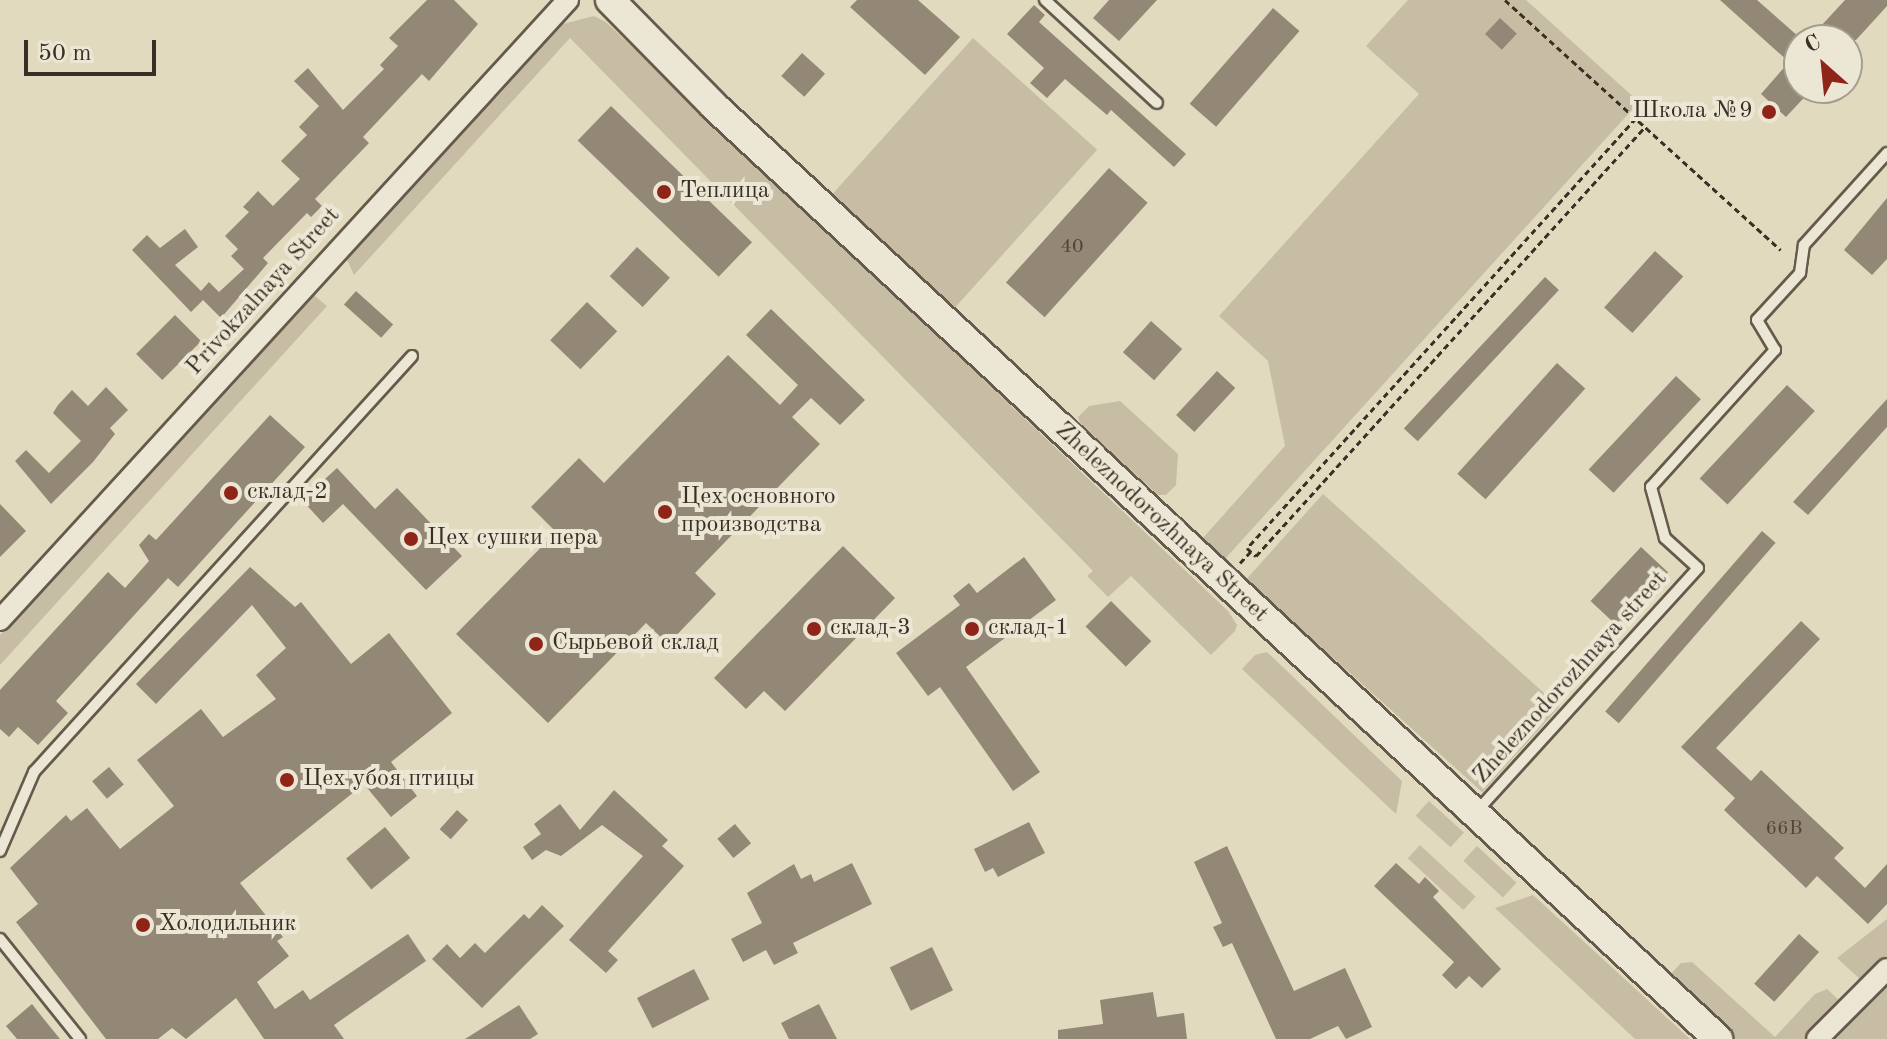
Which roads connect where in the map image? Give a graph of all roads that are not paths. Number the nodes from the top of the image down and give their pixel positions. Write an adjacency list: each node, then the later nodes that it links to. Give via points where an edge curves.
1 (568, 0): 7 (street, Privokzalnaya Street)
2 (610, 0): 8 (main road, Zheleznodorozhnaya Street, via 714,106)
3 (1045, 0): 4 (lane)
4 (1157, 103)
5 (1887, 153): 8 (lane, Zheleznodorozhnaya street, via 1804,245 1800,273 1757,320 1775,350 1651,487 1665,538 1698,568)
6 (412, 356): 9 (lane, via 34,772)
7 (0, 620)
8 (1475, 814): 13 (main road, Zheleznodorozhnaya Street)
9 (0, 851)
10 (0, 939): 12 (lane)
11 (1887, 969): 14 (street)
12 (80, 1039)
13 (1718, 1039)
14 (1817, 1039)

